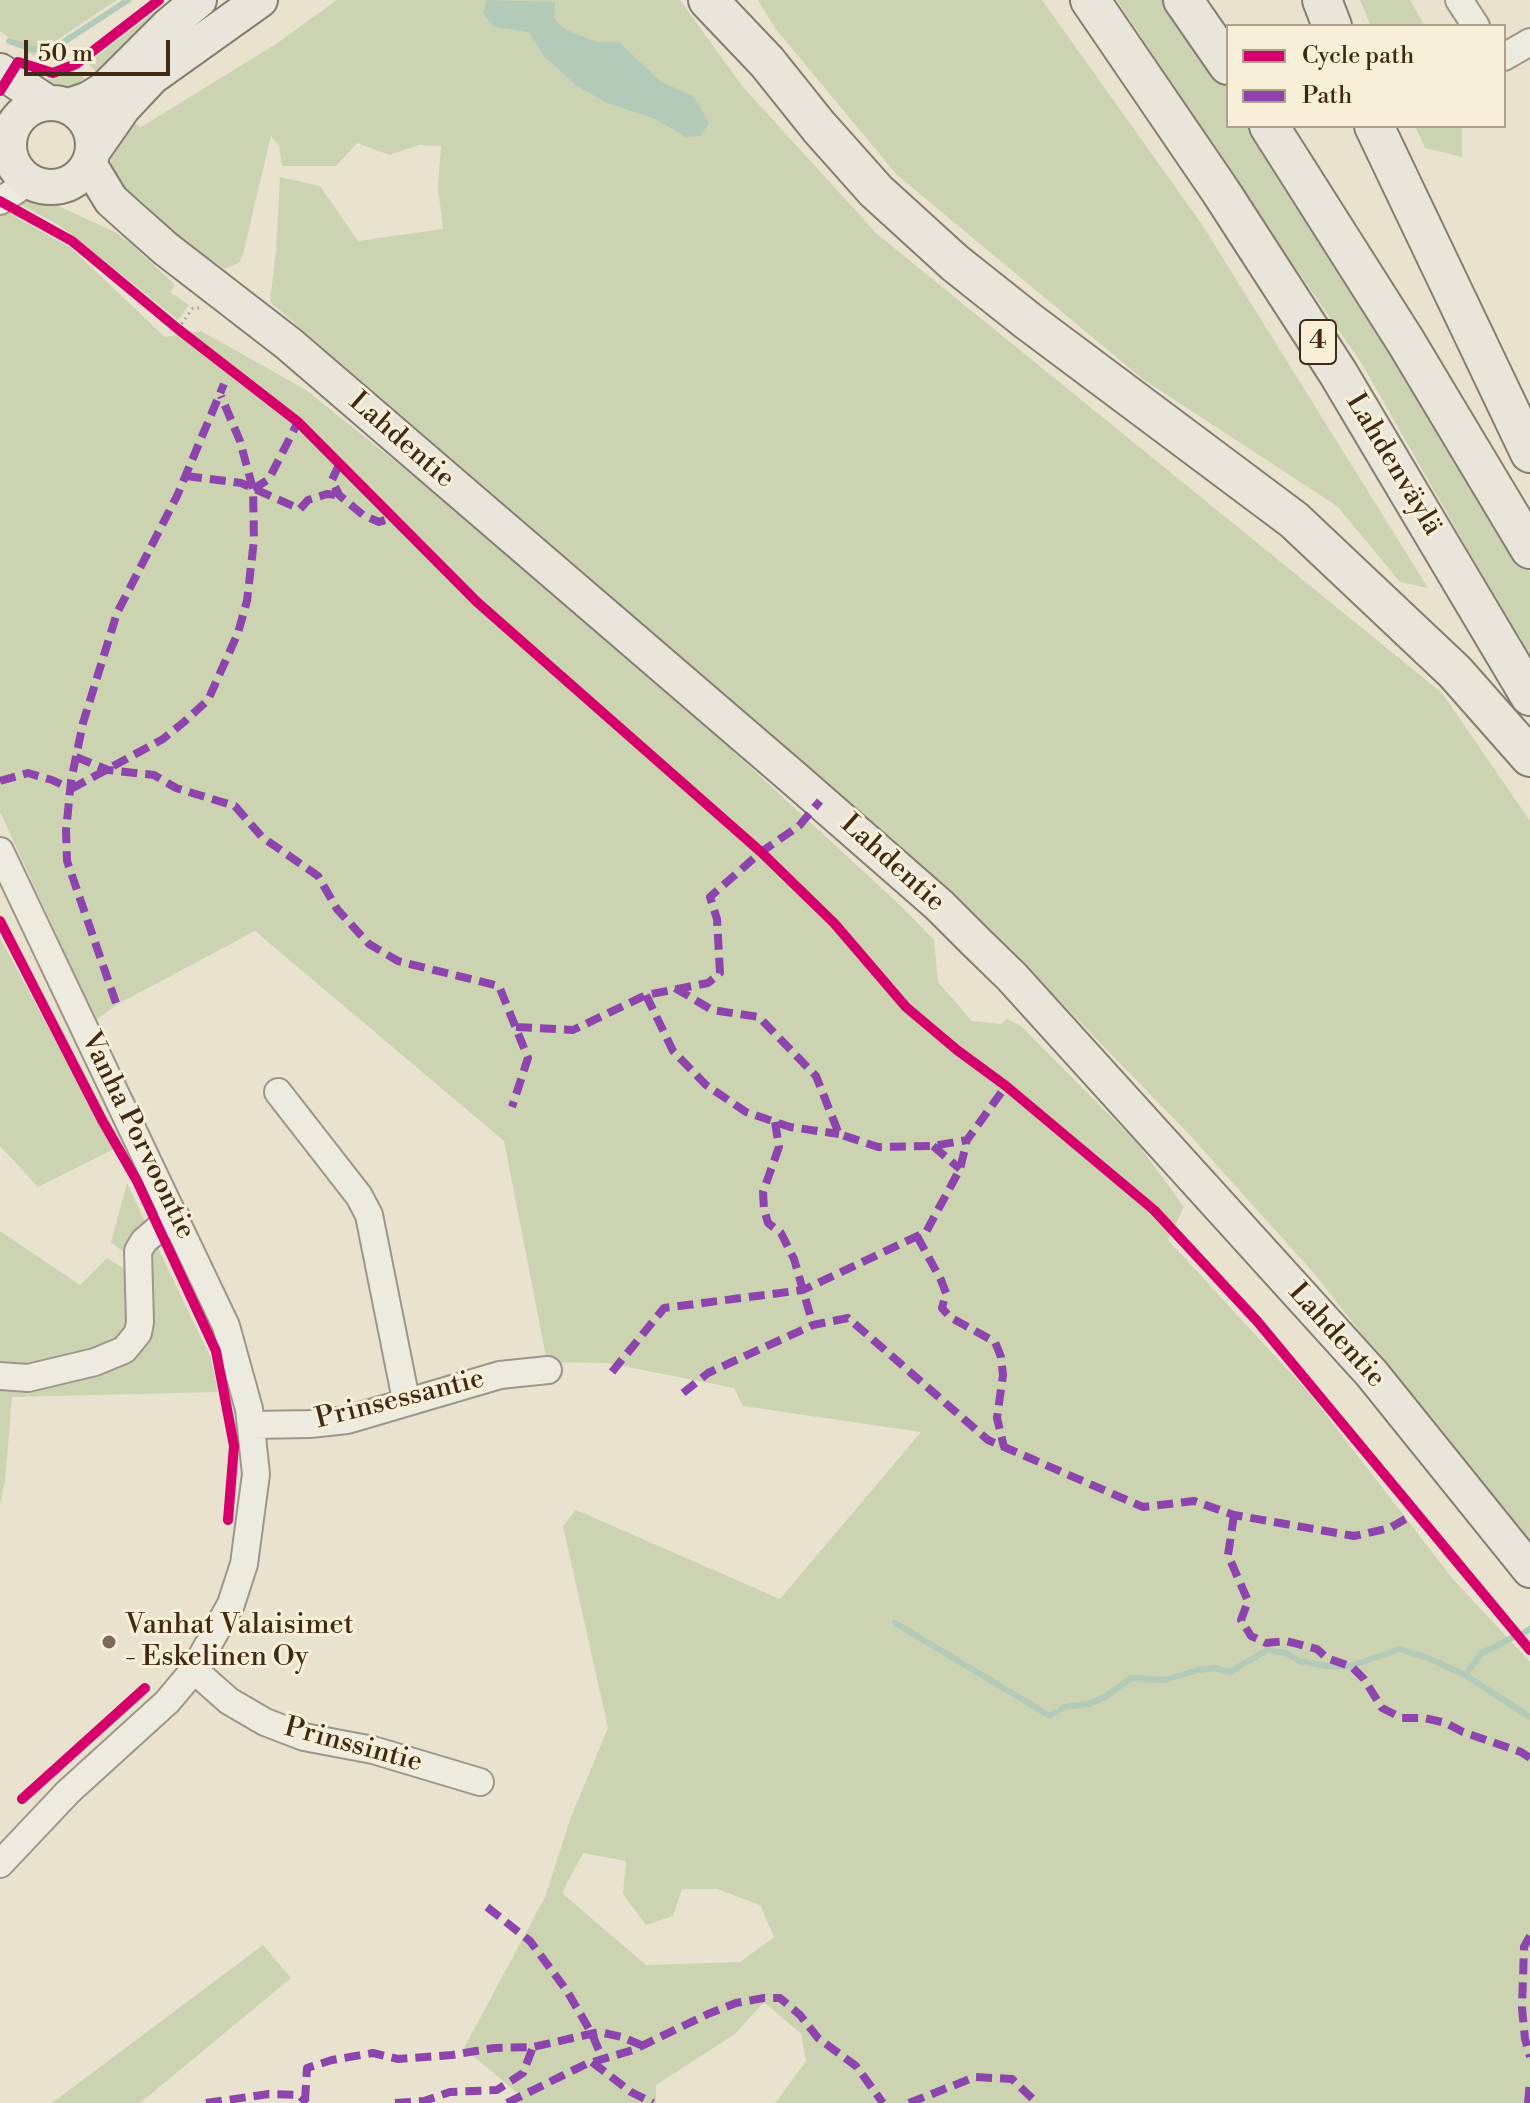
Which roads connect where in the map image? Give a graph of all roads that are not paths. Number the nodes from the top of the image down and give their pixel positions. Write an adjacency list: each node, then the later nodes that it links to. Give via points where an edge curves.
1 (199, 0): 16 (main road, via 105,89 89,99)
2 (260, 0): 20 (main road, via 152,77 123,108)
3 (708, 0): 13 (highway)
4 (728, 0): 13 (highway)
5 (1090, 0): 26 (highway, Lahdenväylä / 4, via 1338,373)
6 (1183, 0): 14 (highway)
7 (1322, 0): 9 (highway)
8 (1459, 0): 10 (street)
9 (1331, 24)
10 (1475, 24)
11 (1530, 42): 12 (street)
12 (1506, 56)
13 (767, 62): 27 (highway, via 899,212 1028,321 1294,520 1455,672)
14 (1226, 62)
15 (0, 71): 16 (main road)
16 (58, 105): 19 (main road, via 35,106); 20 (main road, via 86,121 92,134)
17 (1270, 128): 25 (highway)
18 (1375, 128): 24 (highway)
19 (6, 131): 21 (main road, via 20,172)
20 (91, 157): 21 (main road, via 80,176 66,184); 23 (main road, Lahdentie, via 111,200)
21 (41, 184): 22 (street); 23 (main road, Lahdentie)
22 (0, 201)
23 (166, 249): 35 (main road, Lahdentie, via 289,344 957,923 1372,1374)
24 (1530, 453)
25 (1530, 549)
26 (1530, 696)
27 (1530, 757)
28 (0, 851): 30 (street, Vanha Porvoontie)
29 (278, 1092): 33 (street, via 369,1215)
30 (177, 1218): 32 (street, via 138,1251 140,1322 124,1350 28,1378); 34 (street, Vanha Porvoontie, via 226,1326)
31 (548, 1370): 33 (street, Prinsessantie, via 500,1375)
32 (0, 1376)
33 (406, 1400): 34 (street, Prinsessantie, via 347,1420)
34 (252, 1425): 36 (street, Vanha Porvoontie, via 256,1474 244,1564 231,1604)
35 (1530, 1570)
36 (194, 1670): 37 (street, Prinssintie, via 229,1701 265,1722); 38 (street, Vanha Porvoontie)
37 (480, 1782)
38 (0, 1864)

